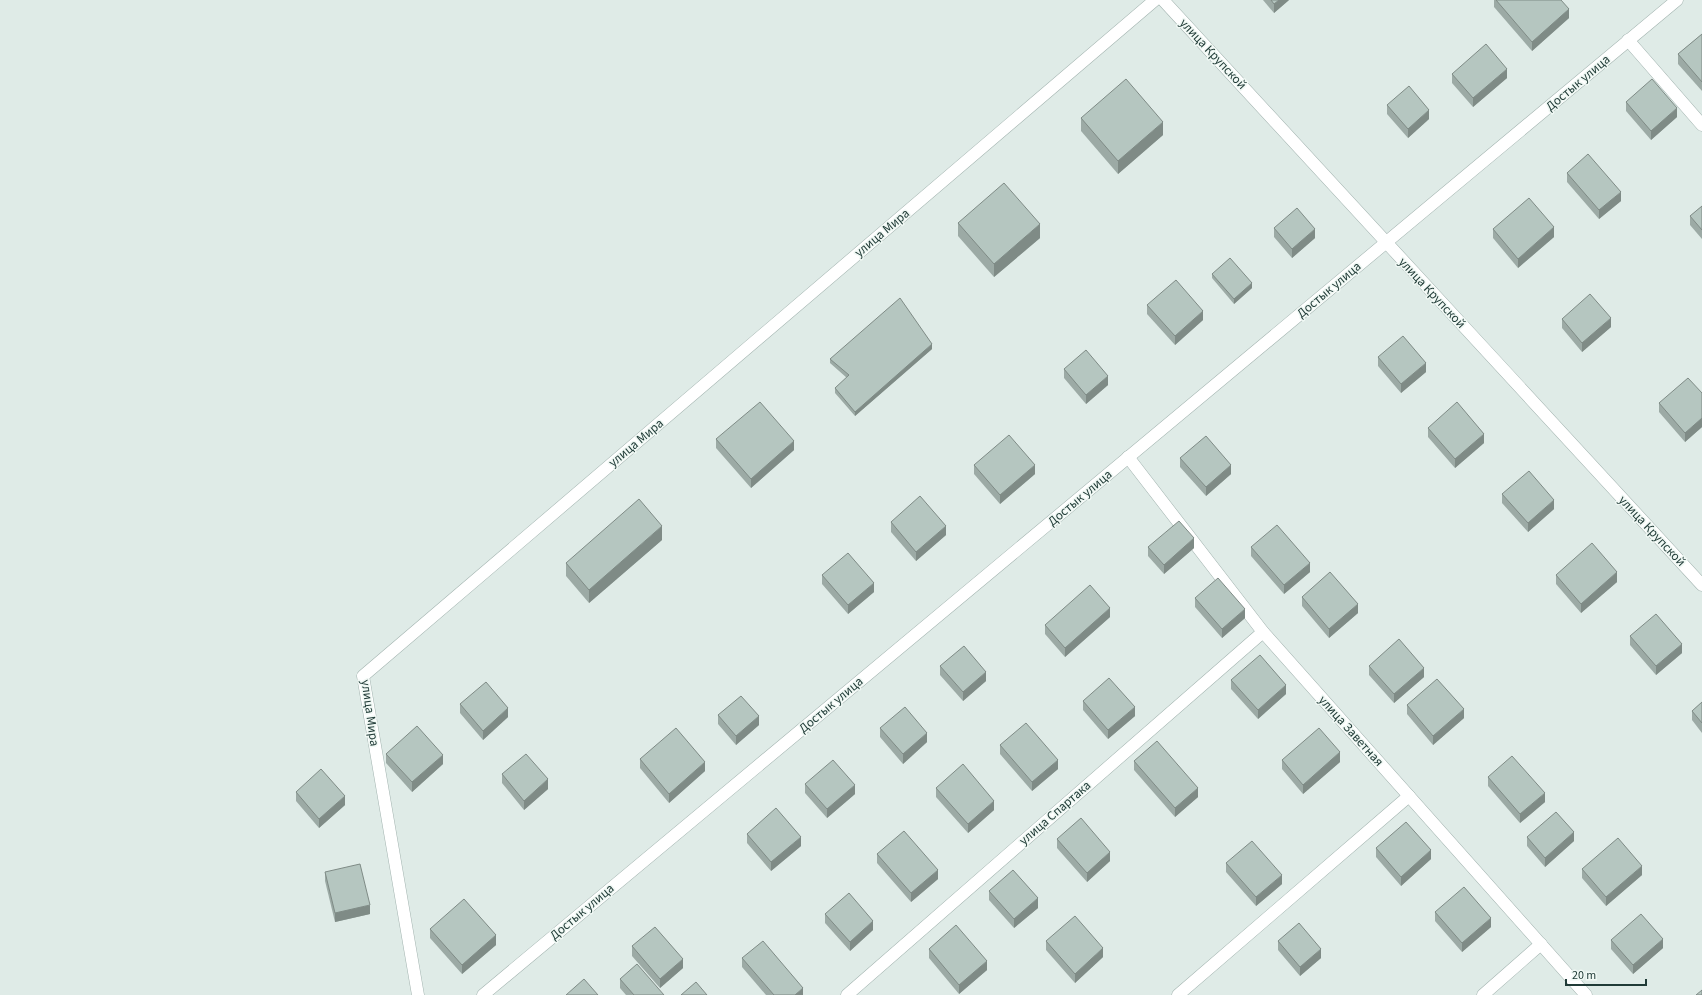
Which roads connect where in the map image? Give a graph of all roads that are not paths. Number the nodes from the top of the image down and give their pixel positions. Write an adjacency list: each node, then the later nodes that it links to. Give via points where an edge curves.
1 (1155, 0): 12 (street, улица Мира, via 363,676)
2 (1163, 0): 6 (street, улица Крупской)
3 (1677, 0): 4 (street, Достык улица)
4 (1628, 40): 5 (street); 6 (street, Достык улица)
5 (1702, 125)
6 (1386, 242): 7 (street, Достык улица); 8 (street, улица Крупской)
7 (1128, 457): 9 (street, улица Заветная); 13 (street, Достык улица)
8 (1702, 585)
9 (1263, 632): 10 (street, улица Заветная); 14 (street, улица Спартака)
10 (1409, 796): 11 (street, улица Заветная); 15 (street)
11 (1541, 944): 16 (street); 17 (street, улица Заветная)
12 (418, 995)
13 (483, 995)
14 (847, 995)
15 (1178, 995)
16 (1483, 995)
17 (1586, 995)

